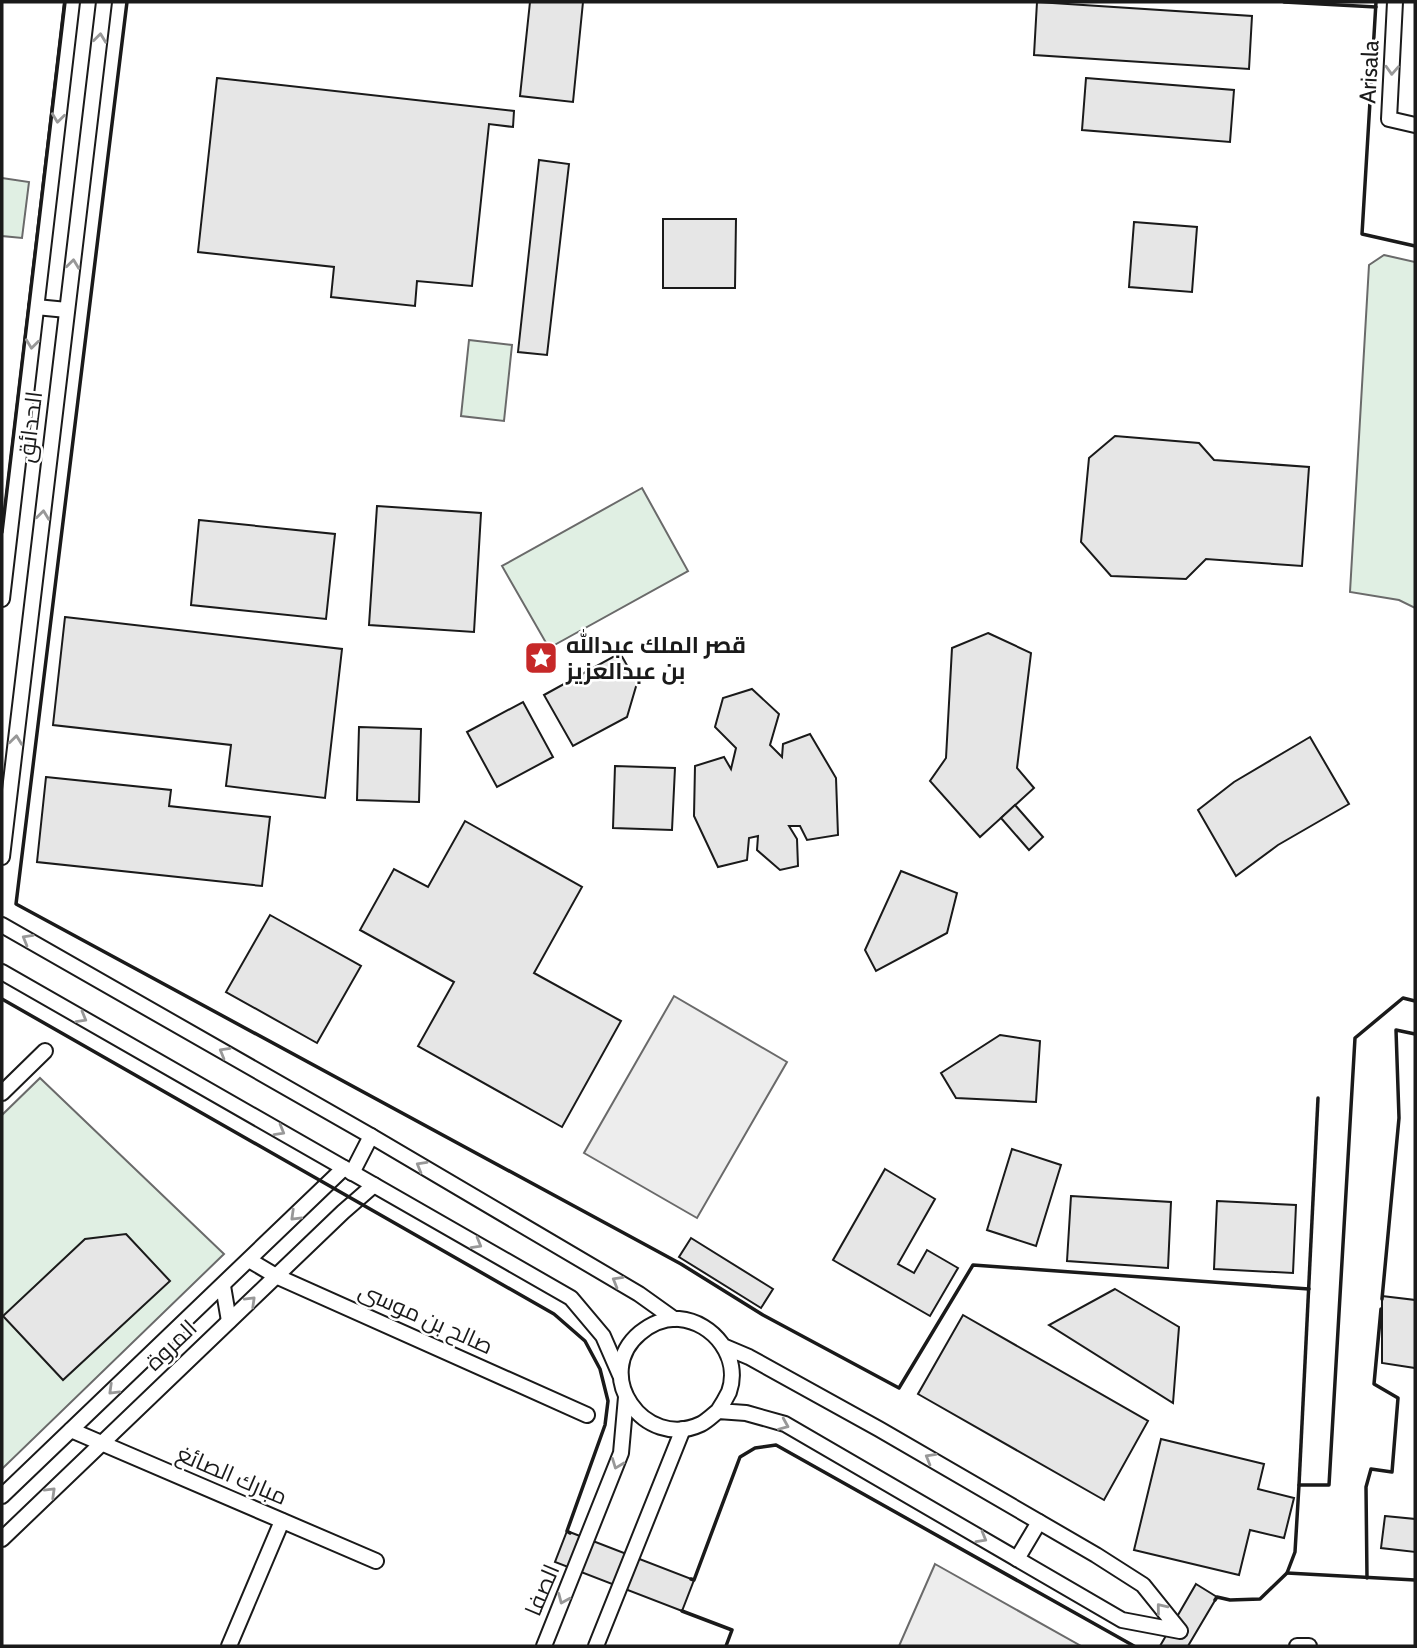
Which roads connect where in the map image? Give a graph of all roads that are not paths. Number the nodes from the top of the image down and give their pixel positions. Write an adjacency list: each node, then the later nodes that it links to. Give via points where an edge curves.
1 (72, 2): 5 (street, الحدائق, one-way to 5)
2 (104, 2): 6 (street, الحدائق, one-way to 2)
3 (1395, 2): 4 (street, Arisala, one-way to 4, via 1389,119)
4 (1415, 125)
5 (36, 307): 6 (street); 7 (street, الحدائق, one-way to 7)
6 (67, 310): 8 (street, الحدائق, one-way to 6)
7 (2, 599)
8 (2, 857)
9 (2, 925): 13 (street, one-way to 9)
10 (2, 972): 14 (street, one-way to 14)
11 (45, 1051): 12 (street)
12 (2, 1094)
13 (371, 1136): 14 (street, المروة); 19 (street, one-way to 13)
14 (348, 1170): 15 (street); 16 (street, المروة, one-way to 16)
15 (374, 1185): 17 (street, المروة); 22 (street, one-way to 22, via 571,1298 603,1336)
16 (249, 1260): 17 (street, صالح بن موسى); 18 (street, المروة)
17 (276, 1276): 20 (street, المروة, one-way to 17); 25 (street, صالح بن موسى)
18 (223, 1286): 20 (street); 27 (street, المروة, one-way to 27)
19 (674, 1319): 21 (street, via 700,1325); 22 (street, via 646,1328 635,1337 622,1363)
20 (229, 1321): 28 (street, المروة)
21 (723, 1346): 24 (street, via 731,1367 729,1391); 31 (street, one-way to 21, via 880,1429)
22 (621, 1377): 23 (street)
23 (626, 1397): 26 (street, via 649,1423); 36 (street, الصفا, one-way to 36, via 621,1453)
24 (718, 1411): 26 (street, via 703,1423); 33 (street, one-way to 33, via 785,1424)
25 (587, 1415)
26 (683, 1429): 37 (street)
27 (71, 1430): 28 (street, مبارك الصائغ); 29 (street, المروة)
28 (103, 1443): 30 (street, مبارك الصائغ); 32 (street, المروة, one-way to 28)
29 (2, 1496)
30 (282, 1521): 34 (street, مبارك الصائغ); 35 (street)
31 (1039, 1522): 33 (street); 33 (street, one-way to 31, via 1122,1620 1180,1631 1143,1585)
32 (2, 1539)
33 (1017, 1559)
34 (376, 1562)
35 (229, 1646)
36 (544, 1646)
37 (596, 1646)
38 (1297, 1646): 39 (street)
39 (1309, 1646)

